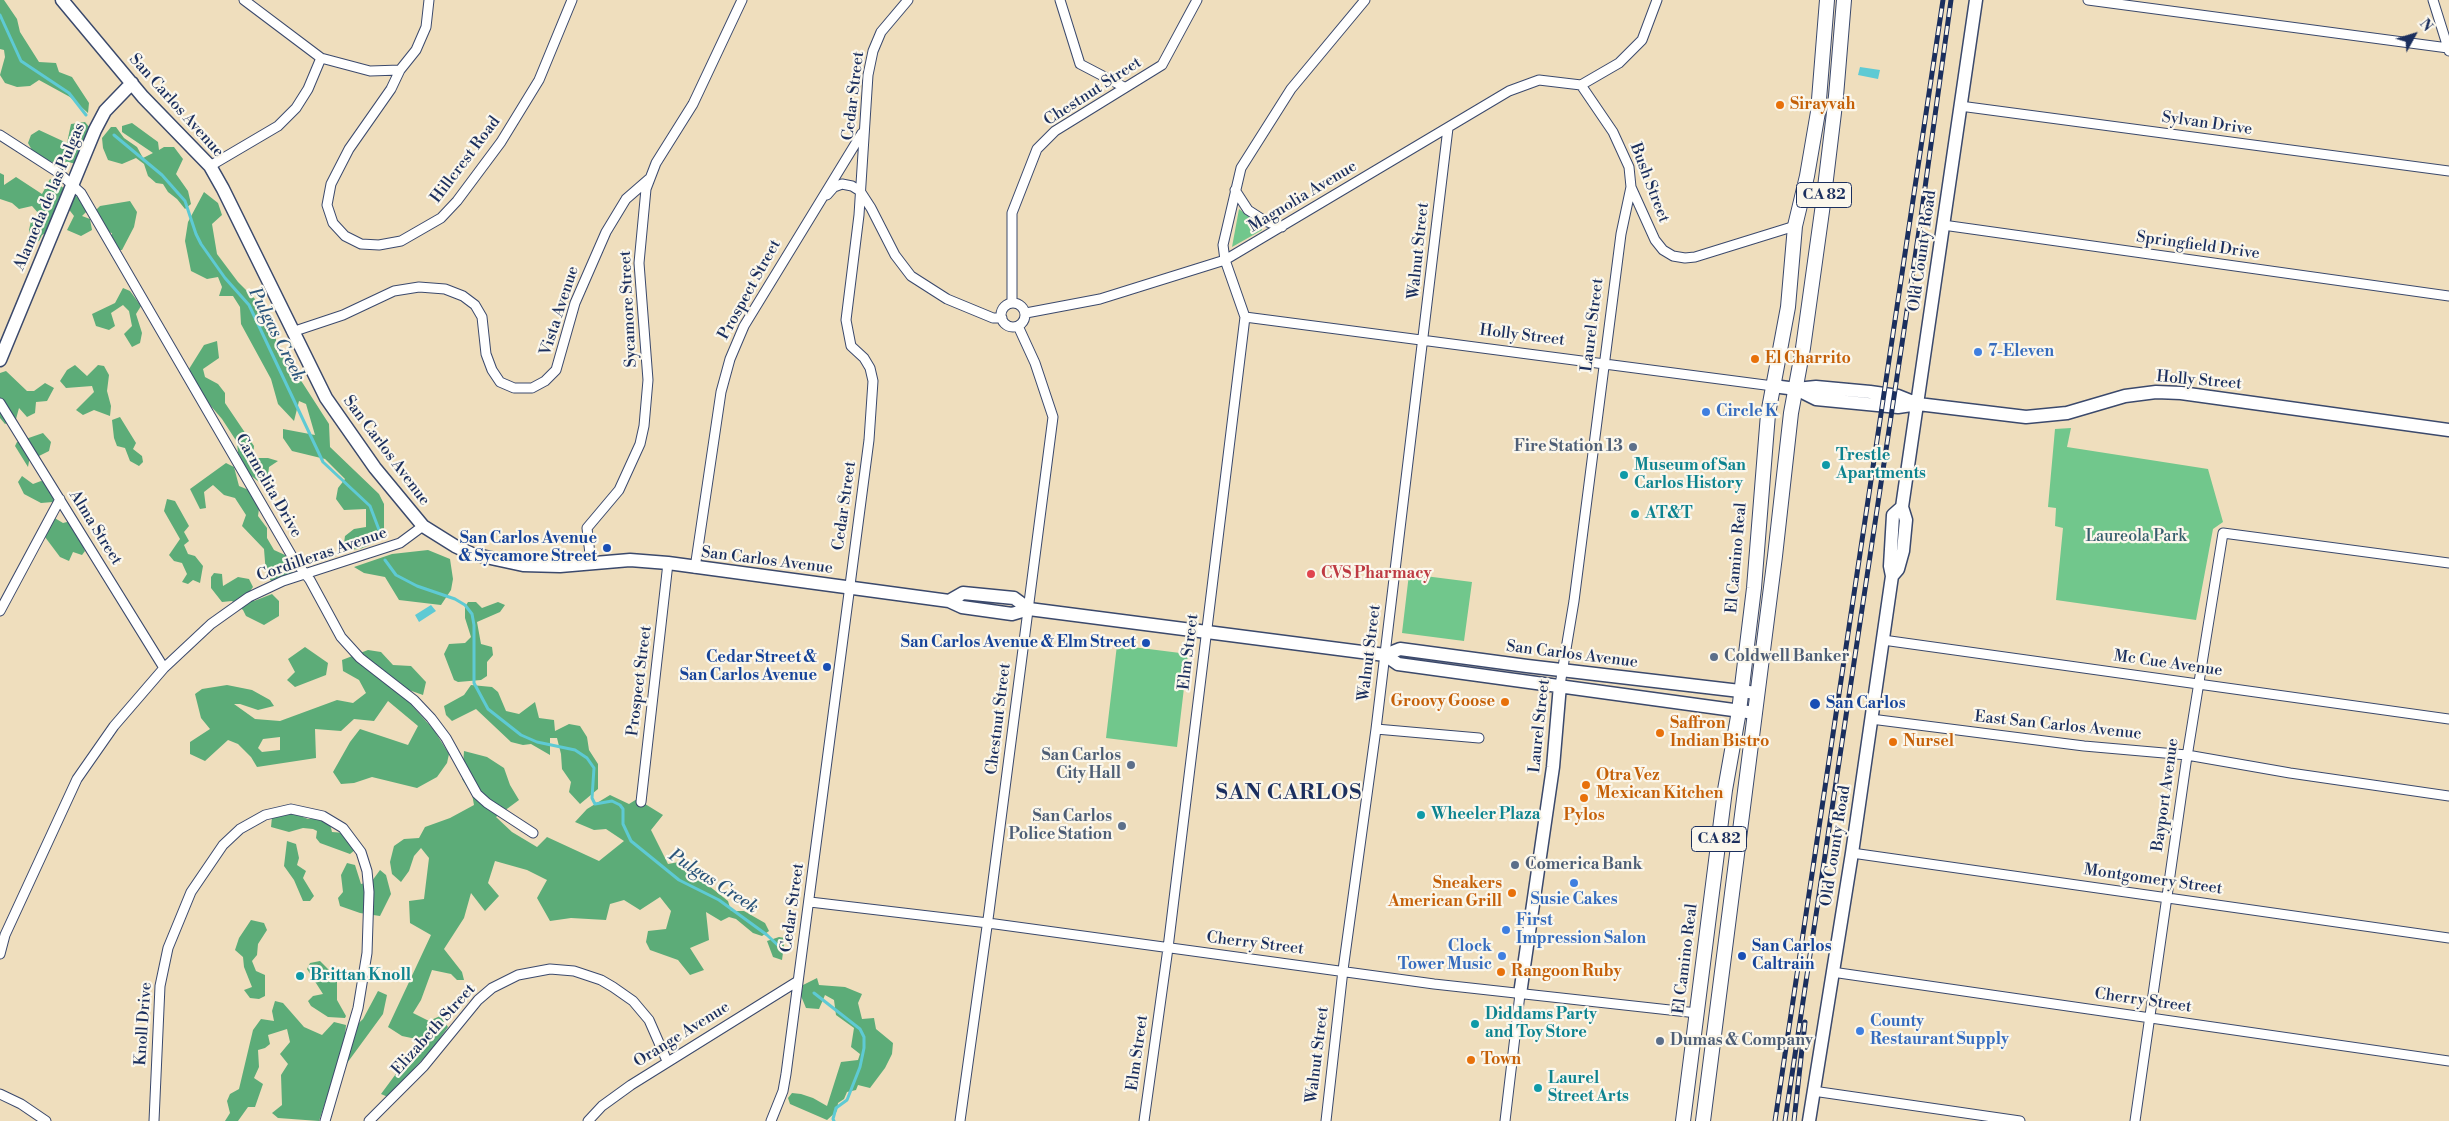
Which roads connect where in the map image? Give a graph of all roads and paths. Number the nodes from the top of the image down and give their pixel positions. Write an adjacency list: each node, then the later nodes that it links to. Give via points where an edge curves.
1 (62, 0): 19 (main road, San Carlos Avenue)
2 (244, 0): 17 (street)
3 (429, 0): 18 (street, Hillcrest Road, via 426,27 416,50)
4 (572, 0): 18 (street, Hillcrest Road, via 539,80 500,142 457,200 441,218 401,241 361,244 345,236 333,223 327,205 331,184 349,149 391,89)
5 (742, 0): 28 (street, Sycamore Street, via 693,104)
6 (908, 0): 24 (street, Cedar Street, via 881,32 873,51)
7 (1060, 0): 21 (street, via 1080,64)
8 (1197, 0): 21 (street, Chestnut Street, via 1162,65)
9 (1365, 0): 31 (street, Elm Street, via 1273,114 1242,168)
10 (1657, 0): 20 (street, via 1642,40 1618,63)
11 (1826, 0): 35 (main road, El Camino Real / CA 82, via 1818,112)
12 (1844, 0): 49 (main road, CA 82, via 1832,130)
13 (1976, 0): 22 (main road, Old County Road)
14 (2088, 0): 16 (street)
15 (2432, 0): 16 (street)
16 (2448, 49)
17 (321, 58): 18 (street, via 370,71); 26 (street, via 308,89 278,126)
18 (400, 70)
19 (132, 83): 26 (main road, San Carlos Avenue); 29 (main road, Alameda de las Pulgas, via 105,111)
20 (1582, 85): 23 (street, Magnolia Avenue, via 1539,80 1509,91); 30 (street, Bush Street, via 1613,132 1629,167)
21 (1124, 87): 39 (street, Chestnut Street, via 1055,131 1037,148 1012,213)
22 (1960, 106): 27 (street, Sylvan Drive); 34 (main road, Old County Road)
23 (1448, 128): 36 (street, Magnolia Avenue); 45 (street, Walnut Street)
24 (863, 132): 32 (street, Cedar Street); 33 (street, Prospect Street)
25 (0, 135): 29 (street, Carmelita Drive)
26 (210, 166): 44 (main road, San Carlos Avenue)
27 (2449, 172)
28 (650, 178): 44 (street, Vista Avenue, via 626,199 606,232 575,303 556,370 532,388 514,388 500,382 486,354 482,317 475,304 445,289 419,287 394,291 343,315); 55 (street, Sycamore Street, via 641,228 639,263 648,380 644,426 640,444 619,490 587,528)
29 (71, 183): 46 (main road, Alameda de las Pulgas); 59 (street, Carmelita Drive, via 81,193)
30 (1632, 187): 35 (street, Bush Street, via 1655,240 1674,256 1695,257); 47 (street, Laurel Street, via 1621,234)
31 (1235, 190): 36 (street, via 1248,210); 37 (street, Elm Street, via 1223,245)
32 (860, 191): 33 (street, via 852,186 838,185); 42 (street, via 895,255 911,276 947,299 993,318); 60 (street, Cedar Street, via 846,320 851,346 864,358 873,381 869,440)
33 (815, 209): 58 (street, Prospect Street, via 744,326 730,359 721,392)
34 (1942, 225): 38 (street, Springfield Drive); 51 (main road, Old County Road)
35 (1795, 226): 48 (main road, El Camino Real / CA 82, via 1788,307)
36 (1282, 227): 37 (street, Magnolia Avenue)
37 (1225, 260): 40 (street, Magnolia Avenue, via 1100,298); 41 (street, Elm Street)
38 (2449, 296)
39 (1012, 303): 40 (street, via 1023,307); 42 (street, via 1002,310)
40 (1026, 313): 43 (street)
41 (1245, 317): 45 (street, Holly Street); 63 (street, Elm Street)
42 (1002, 318): 43 (street, via 1010,327)
43 (1018, 326): 61 (street, Chestnut Street, via 1035,363 1053,417)
44 (292, 332): 54 (main road, San Carlos Avenue, via 326,398 375,468)
45 (1424, 340): 47 (street, Holly Street); 65 (street, Walnut Street)
46 (0, 360)
47 (1605, 364): 48 (street, Holly Street); 67 (street, Laurel Street)
48 (1773, 386): 49 (main road, Holly Street); 70 (main road, El Camino Real / CA 82, via 1764,454 1758,549)
49 (1796, 389): 51 (main road, Holly Street, via 1816,387 1870,392 1898,396); 71 (main road, CA 82)
50 (0, 403): 53 (street, Alma Street)
51 (1918, 404): 52 (main road, Holly Street, via 2033,417 2067,413 2125,396 2181,393); 64 (main road, Old County Road, via 1902,507 1906,520 1903,551 1898,569 1892,576)
52 (2449, 430)
53 (60, 499): 62 (street); 66 (street, Alma Street)
54 (423, 526): 55 (main road, San Carlos Avenue, via 455,546 485,557 523,565); 59 (street, Cordilleras Avenue, via 400,543)
55 (591, 563): 56 (main road, San Carlos Avenue, via 630,560)
56 (668, 563): 58 (main road, San Carlos Avenue); 80 (street, Prospect Street)
57 (2449, 563): 68 (street, Bayport Avenue, via 2223,533)
58 (696, 568): 60 (main road, San Carlos Avenue)
59 (305, 573): 66 (street, Cordilleras Avenue, via 249,597 211,624); 81 (street, Carmelita Drive, via 341,637 360,658 414,700 431,718 477,794)
60 (848, 588): 61 (main road, San Carlos Avenue, via 949,601 962,607 1012,614); 84 (street, Cedar Street)
61 (1029, 609): 63 (main road, San Carlos Avenue); 85 (street, Chestnut Street)
62 (0, 611)
63 (1206, 631): 65 (main road, San Carlos Avenue); 87 (street, Elm Street)
64 (1883, 640): 68 (street, Mc Cue Avenue); 74 (main road, Old County Road)
65 (1385, 655): 67 (main road, San Carlos Avenue, via 1400,648); 69 (main road, San Carlos Avenue, via 1398,664); 76 (street, Walnut Street)
66 (164, 668): 88 (street, Cordilleras Avenue, via 114,726 77,779 5,935)
67 (1563, 670): 69 (street, Laurel Street); 70 (main road, San Carlos Avenue)
68 (2198, 683): 75 (street, Mc Cue Avenue); 78 (street, Bayport Avenue)
69 (1560, 685): 72 (main road, San Carlos Avenue); 92 (main road, Laurel Street, via 1554,759)
70 (1740, 692): 71 (main road, San Carlos Avenue); 72 (main road, El Camino Real / CA 82)
71 (1757, 693): 73 (main road, CA 82)
72 (1738, 711): 73 (main road, San Carlos Avenue); 93 (main road, El Camino Real / CA 82)
73 (1755, 712): 95 (main road, CA 82)
74 (1872, 719): 78 (street, East San Carlos Avenue, via 2084,746); 82 (main road, Old County Road)
75 (2449, 719)
76 (1376, 729): 77 (street); 89 (street, Walnut Street)
77 (1479, 738)
78 (2187, 755): 79 (street, East San Carlos Avenue); 83 (street, Bayport Avenue)
79 (2449, 796)
80 (641, 802)
81 (533, 833)
82 (1852, 853): 83 (street, Montgomery Street); 90 (main road, Old County Road)
83 (2166, 898): 86 (street, Montgomery Street); 94 (street, Bayport Avenue)
84 (810, 902): 85 (street, Cherry Street); 91 (street, Cedar Street)
85 (988, 924): 87 (street, Cherry Street); 106 (street, Chestnut Street)
86 (2449, 938)
87 (1168, 948): 89 (street, Cherry Street); 107 (street, Elm Street)
88 (0, 954)
89 (1343, 970): 92 (street, Cherry Street); 108 (street, Walnut Street)
90 (1832, 972): 94 (street, Cherry Street); 98 (main road, Old County Road)
91 (798, 981): 97 (street, Orange Avenue); 105 (street, Cedar Street, via 783,1092)
92 (1520, 994): 93 (street, Cherry Street); 109 (street, Laurel Street)
93 (1697, 1013): 95 (main road); 110 (main road, El Camino Real / CA 82)
94 (2149, 1017): 96 (street, Cherry Street); 114 (street, Bayport Avenue)
95 (1716, 1019): 111 (main road, CA 82)
96 (2449, 1060)
97 (667, 1061): 103 (street, Elizabeth Street, via 649,1020 633,1001 601,980 550,969 518,975 492,988 478,1000 424,1066); 104 (street, Orange Avenue, via 602,1106)
98 (1813, 1091): 112 (main road, Old County Road); 113 (street)
99 (0, 1094): 100 (street, via 22,1104)
100 (46, 1121)
101 (154, 1121): 102 (street, Knoll Drive, via 160,986 168,948 191,892 222,845 240,829 265,815 291,809 323,816 343,828 361,852 367,871 367,953 358,1008)
102 (326, 1121)
103 (369, 1121)
104 (588, 1121)
105 (771, 1121)
106 (960, 1121)
107 (1144, 1121)
108 (1326, 1121)
109 (1505, 1121)
110 (1683, 1121)
111 (1703, 1121)
112 (1809, 1121)
113 (2020, 1121)
114 (2135, 1121)

